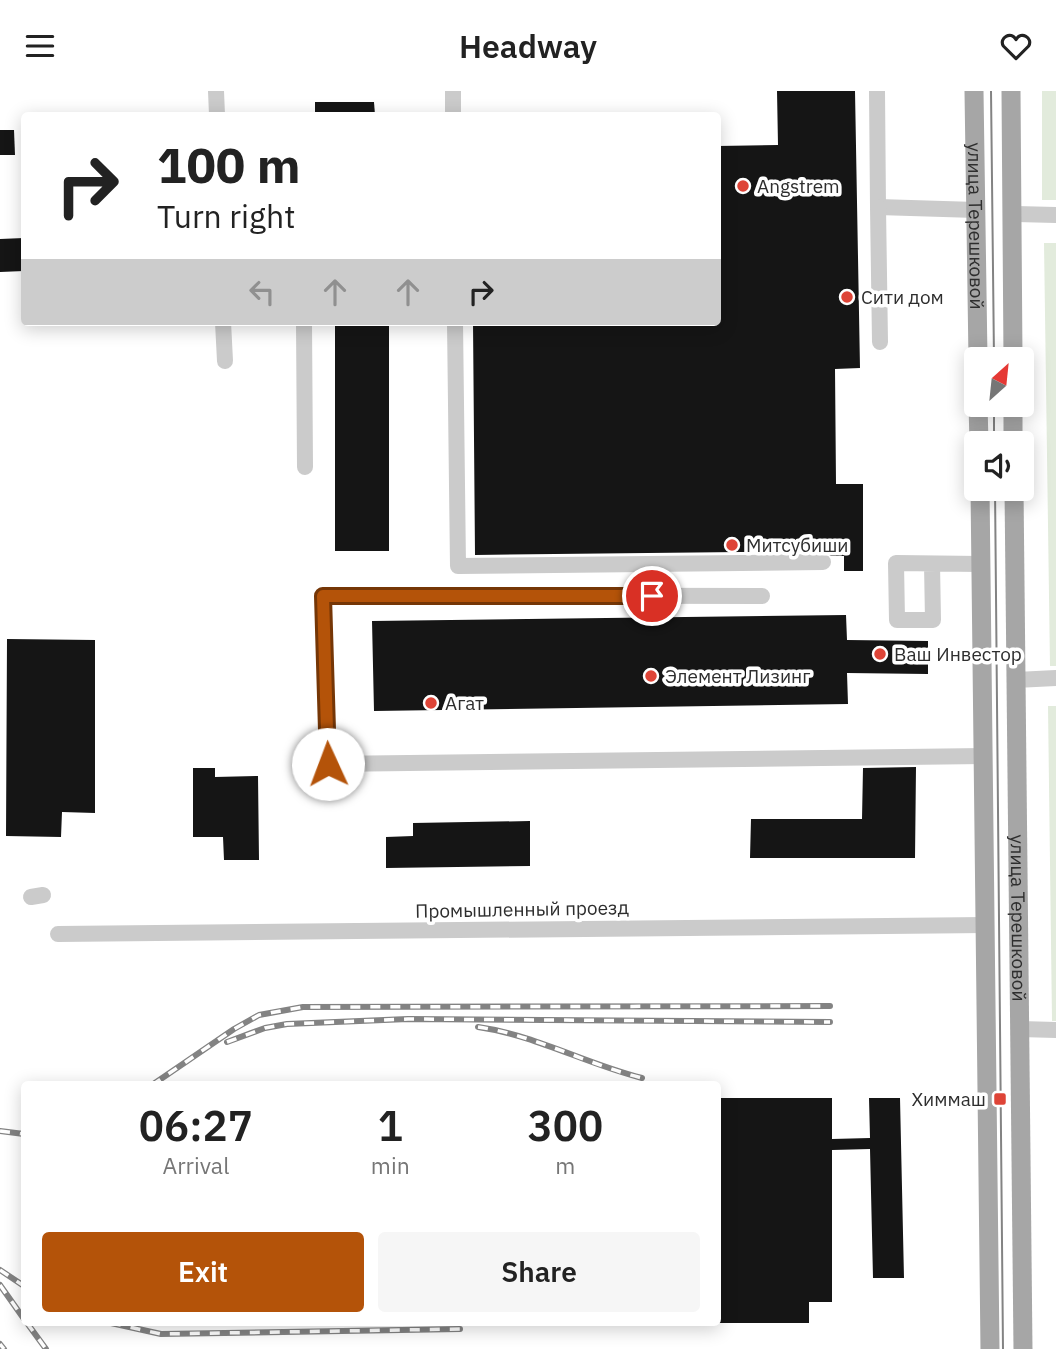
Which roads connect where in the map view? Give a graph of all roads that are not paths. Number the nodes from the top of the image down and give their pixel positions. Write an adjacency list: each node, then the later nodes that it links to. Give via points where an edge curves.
1 (216, 91): 6 (lane)
2 (453, 91): 7 (lane)
3 (877, 91): 8 (lane)
4 (974, 91): 9 (main road, улица Терешковой)
5 (1011, 91): 10 (main road, улица Терешковой)
6 (217, 112)
7 (453, 112)
8 (878, 207): 9 (lane); 15 (lane)
9 (976, 210): 16 (main road, улица Терешковой)
10 (1012, 214): 11 (lane); 17 (main road, улица Терешковой)
11 (1056, 215)
12 (223, 326): 18 (lane)
13 (304, 326): 19 (lane)
14 (455, 326): 22 (lane, via 458,566)
15 (880, 342)
16 (978, 347)
17 (1013, 347)
18 (225, 361)
19 (305, 467)
20 (979, 501): 24 (main road, улица Терешковой)
21 (1014, 501): 27 (main road, улица Терешковой)
22 (823, 562)
23 (932, 564): 24 (lane)
24 (981, 564): 28 (main road, улица Терешковой)
25 (762, 596): 28 (lane, via 323,596 328,764)
26 (1056, 678): 27 (lane)
27 (1015, 680): 31 (main road, улица Терешковой)
28 (984, 756): 29 (main road, улица Терешковой)
29 (986, 925): 30 (lane, Промышленный проезд); 33 (main road, улица Терешковой)
30 (58, 934)
31 (1020, 1029): 32 (lane); 34 (main road, улица Терешковой)
32 (1056, 1030)
33 (990, 1349)
34 (1023, 1349)

